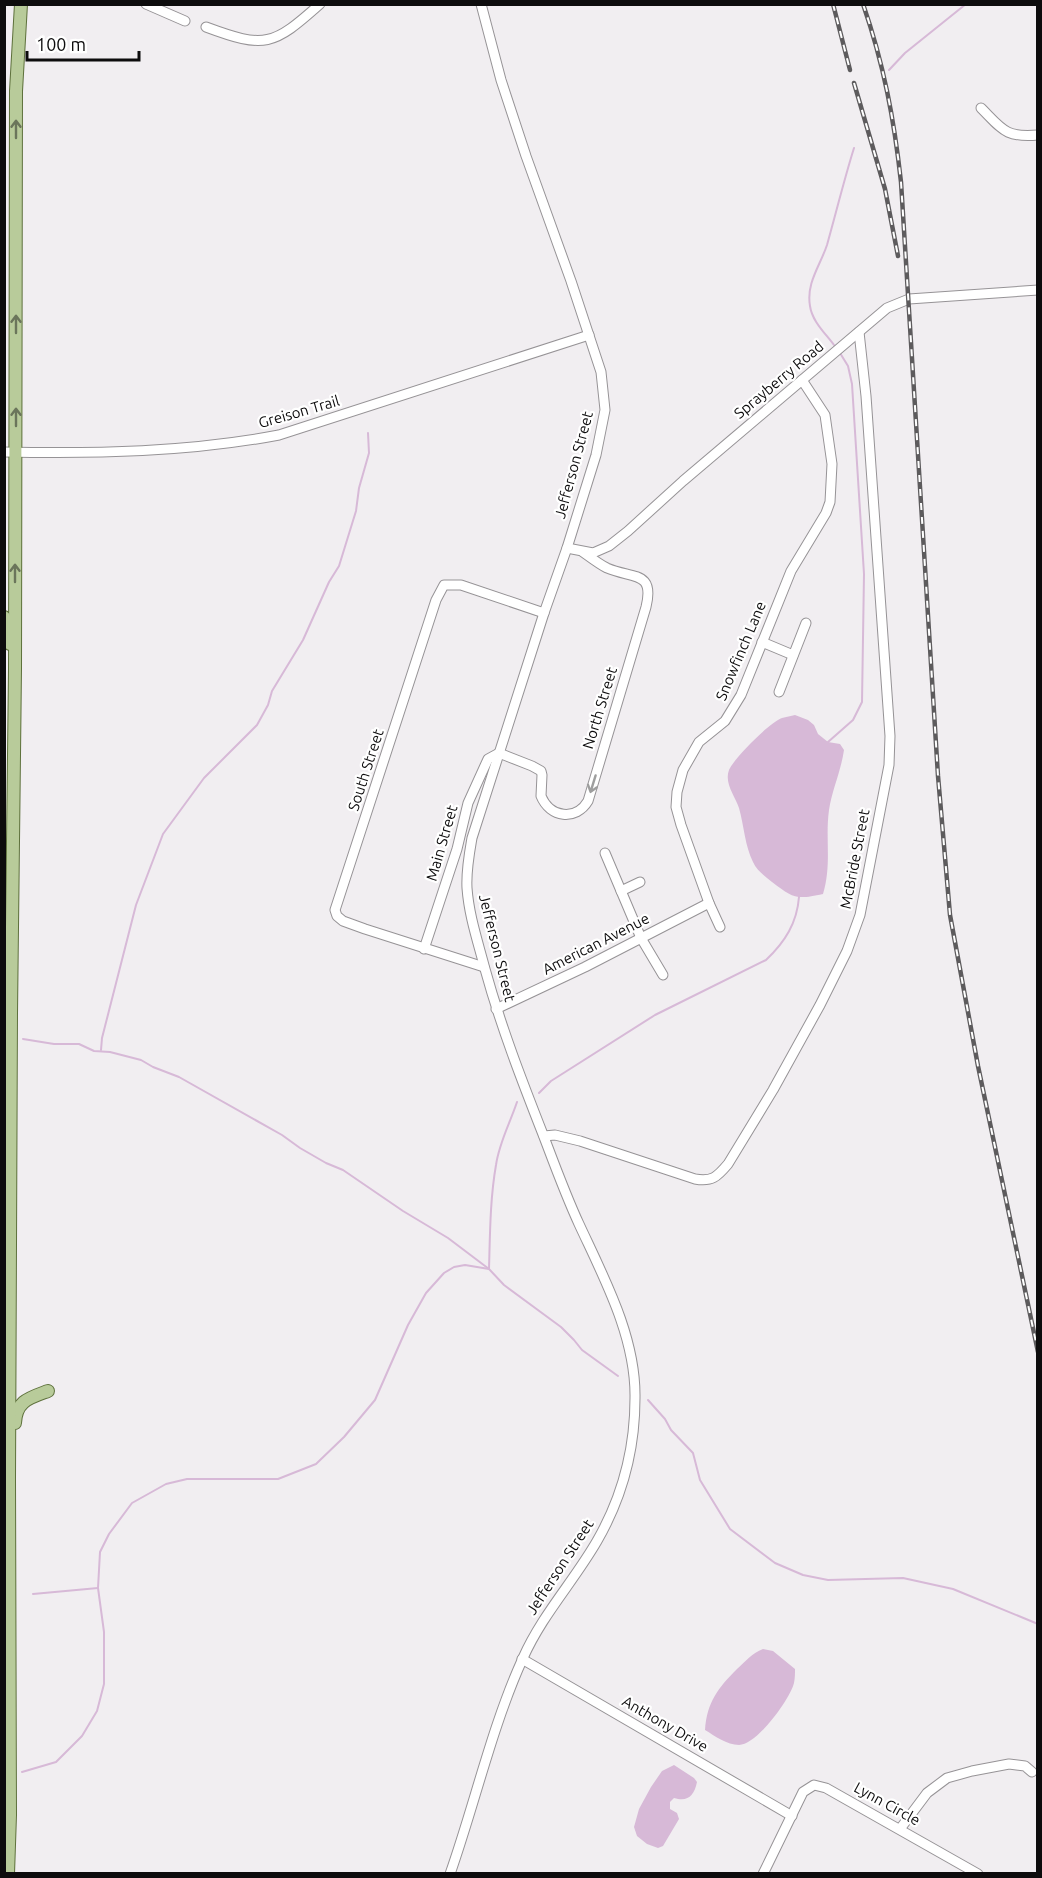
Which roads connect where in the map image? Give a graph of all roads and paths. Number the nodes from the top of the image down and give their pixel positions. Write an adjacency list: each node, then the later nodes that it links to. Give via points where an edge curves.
1 (21, 4): 13 (main road, one-way to 1)
2 (146, 4): 5 (street)
3 (320, 4): 6 (street, via 293,28 273,39 254,42)
4 (481, 4): 11 (street, Jefferson Street, via 501,80)
5 (185, 21)
6 (206, 27)
7 (981, 108): 8 (street, via 1010,134)
8 (1038, 135)
9 (1038, 290): 10 (street, Sprayberry Road, via 909,299 887,308)
10 (859, 332): 12 (street, Sprayberry Road); 34 (street, McBride Street, via 890,746 860,915 847,951 773,1090 720,1174 707,1181 695,1179 580,1141)
11 (589, 335): 13 (street, Greison Trail, via 279,435 237,443 124,452); 14 (street, Jefferson Street, via 601,372 605,410 596,455)
12 (802, 380): 15 (street, Sprayberry Road, via 609,546); 19 (street, Snowfinch Lane, via 825,415 832,464 830,501 791,571)
13 (8, 450): 21 (main road, one-way to 13)
14 (567, 548): 15 (street, Sprayberry Road); 16 (street, Jefferson Street)
15 (583, 552): 23 (street, North Street, one-way to 23, via 606,568 641,578 649,587 646,608 584,808 567,815 549,808 541,796 540,771)
16 (543, 613): 23 (street, Jefferson Street); 30 (street, South Street, via 461,585 444,585 436,600 336,910 343,921)
17 (4, 617): 21 (main road)
18 (806, 623): 20 (street)
19 (762, 642): 20 (street); 27 (street, Snowfinch Lane, via 732,712 699,742 677,792 681,825)
20 (793, 655): 22 (street)
21 (15, 669): 36 (main road)
22 (779, 692)
23 (499, 753): 30 (street, Main Street, via 488,759 468,803); 31 (street, Jefferson Street, via 472,838 467,867 471,920)
24 (605, 853): 26 (street)
25 (640, 882): 26 (street)
26 (621, 891): 29 (street)
27 (709, 903): 28 (street, Snowfinch Lane); 29 (street, American Avenue)
28 (720, 927)
29 (641, 938): 32 (street); 33 (street, American Avenue)
30 (424, 949): 31 (street, South Street)
31 (484, 967): 33 (street, Jefferson Street)
32 (663, 975)
33 (496, 1009): 34 (street, Jefferson Street)
34 (544, 1136): 40 (street, Jefferson Street, via 620,1320 636,1395 633,1439 618,1498 596,1543 545,1616)
35 (48, 1391): 37 (main road, via 22,1402 15,1414 15,1442)
36 (6, 1392): 37 (main road)
37 (9, 1466): 39 (main road)
38 (4, 1562): 39 (main road)
39 (9, 1582): 44 (main road)
40 (522, 1659): 42 (street, Anthony Drive); 45 (street, Jefferson Street)
41 (1032, 1772): 43 (street, via 1025,1766 1009,1764 947,1779 927,1793)
42 (792, 1816): 43 (street, Lynn Circle, via 803,1792 820,1785); 46 (street)
43 (900, 1829): 47 (street, Lynn Circle)
44 (8, 1874)
45 (450, 1874)
46 (763, 1874)
47 (978, 1874)

